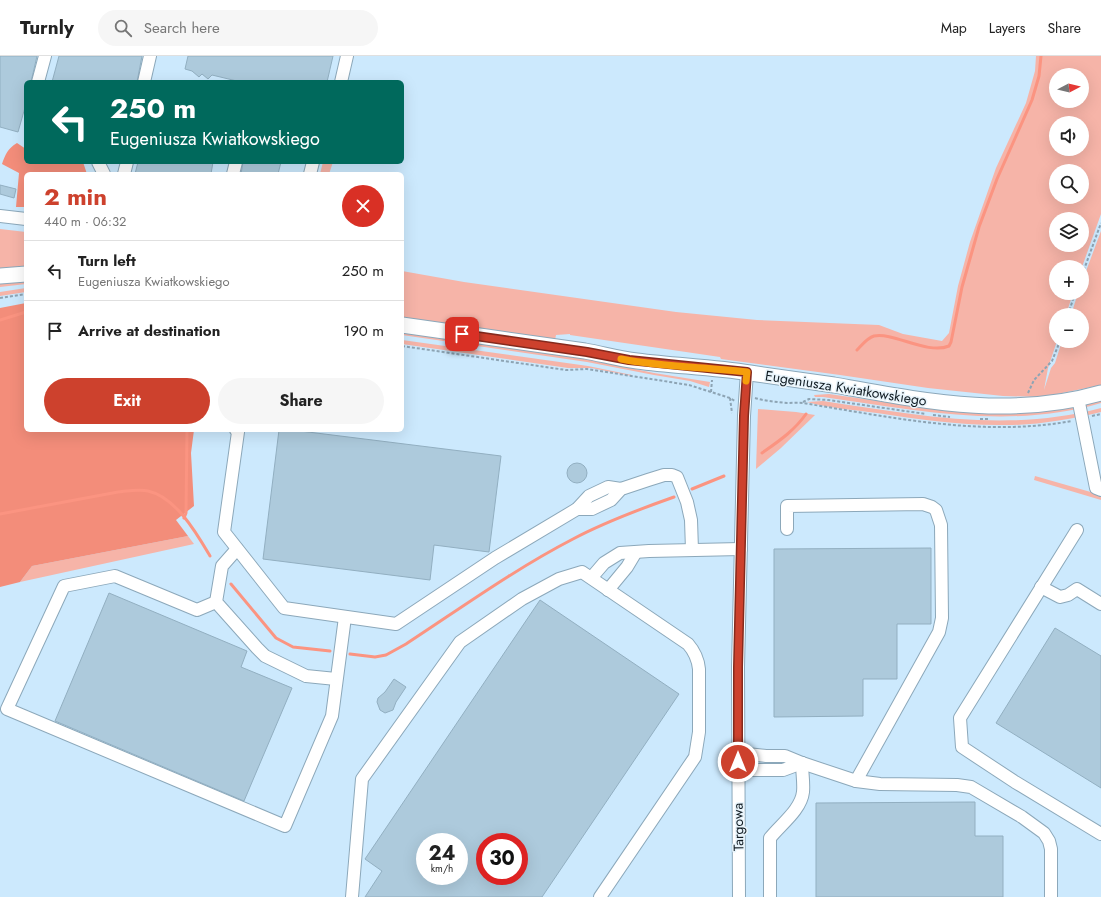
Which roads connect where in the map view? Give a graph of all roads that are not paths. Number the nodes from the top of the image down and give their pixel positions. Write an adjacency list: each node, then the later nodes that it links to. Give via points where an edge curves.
1 (45, 56): 4 (street)
2 (150, 56): 5 (street)
3 (347, 56): 6 (street)
4 (39, 80)
5 (144, 80)
6 (341, 80)
7 (0, 216): 8 (street)
8 (24, 219)
9 (24, 274): 10 (main road)
10 (0, 276)
11 (404, 325): 12 (main road, Eugeniusza Kwiatkowskiego, via 629,360)
12 (747, 372): 14 (main road, Eugeniusza Kwiatkowskiego, via 921,401 984,407 1028,406); 21 (street, Targowa)
13 (1101, 393): 14 (main road, Eugeniusza Kwiatkowskiego)
14 (1078, 398): 16 (street, via 1081,419)
15 (238, 432): 20 (street, via 224,532)
16 (1096, 463): 17 (street, via 1096,488)
17 (1101, 490)
18 (787, 529): 34 (street, via 787,506 923,504 936,510 941,525 942,618 939,632)
19 (1077, 530): 25 (street)
20 (237, 549): 27 (street, via 222,566); 29 (street, via 284,608)
21 (741, 549): 22 (street); 31 (street, Targowa)
22 (692, 550): 23 (street); 29 (street, via 692,520 687,502 677,477 664,475 621,489 611,500 592,509 577,509 495,558 396,624)
23 (636, 552): 24 (street, via 620,553 604,563); 26 (street)
24 (592, 577): 26 (street); 36 (street, via 582,572 559,579 522,599 460,642 362,779)
25 (1041, 587): 28 (street, via 1060,597 1077,589); 35 (street, via 960,718 962,747)
26 (608, 590): 37 (street, via 688,644 695,652 699,670 699,732 695,757)
27 (216, 602): 30 (street, via 265,656 306,676); 30 (street, via 197,610 115,576 64,586 7,709 285,826 332,716)
28 (1101, 604)
29 (345, 617): 30 (street)
30 (336, 679)
31 (738, 753): 32 (street, via 786,756); 33 (street, Targowa)
32 (802, 764): 33 (street, via 783,770); 34 (street); 39 (street, via 803,793 800,802 770,838)
33 (738, 770): 38 (street, Targowa)
34 (856, 780): 40 (street, via 893,785 957,785 976,789 1044,833 1051,850)
35 (1101, 834)
36 (352, 897)
37 (600, 897)
38 (739, 897)
39 (770, 897)
40 (1051, 897)

